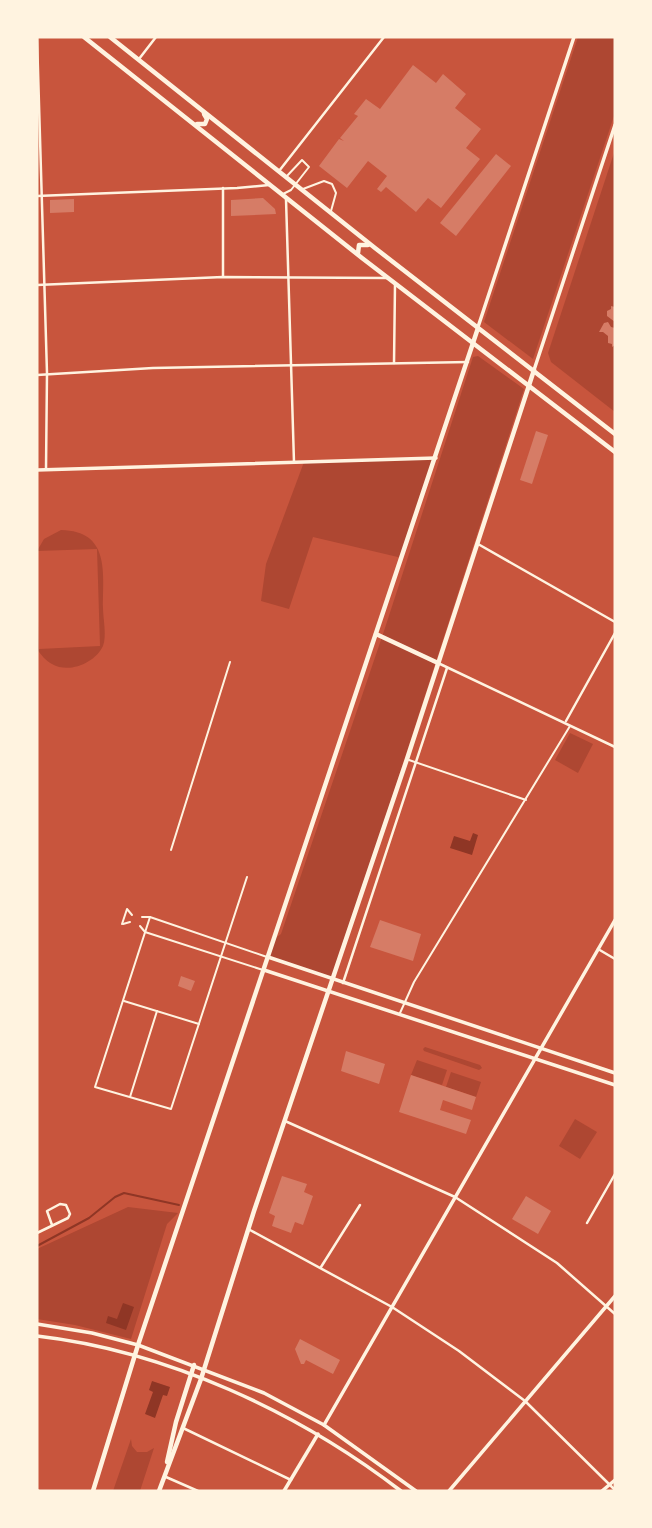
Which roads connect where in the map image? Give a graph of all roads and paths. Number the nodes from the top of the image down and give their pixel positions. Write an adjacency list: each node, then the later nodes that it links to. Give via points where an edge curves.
1 (37, 37): 17 (street)
2 (84, 37): 9 (main road)
3 (110, 37): 7 (main road)
4 (156, 37): 7 (street)
5 (384, 37): 11 (street)
6 (574, 37): 31 (street)
7 (138, 59): 8 (main road)
8 (202, 112): 9 (main road, via 205,124); 11 (main road)
9 (190, 121): 14 (main road)
10 (615, 125): 36 (street)
11 (279, 171): 12 (main road)
12 (286, 177): 13 (main road); 13 (lane, via 302,160 309,167)
13 (296, 184): 16 (main road); 19 (lane)
14 (269, 185): 15 (street); 19 (main road)
15 (223, 188): 17 (street); 26 (street)
16 (303, 190): 20 (main road); 20 (lane, via 324,181 332,184 336,192)
17 (43, 194): 18 (street); 29 (street)
18 (37, 195)
19 (284, 196): 22 (main road); 25 (street)
20 (331, 212): 21 (main road)
21 (352, 229): 22 (main road, via 357,243); 23 (main road)
22 (342, 242): 24 (main road)
23 (375, 248): 24 (main road, via 359,244); 31 (main road)
24 (362, 258): 27 (main road)
25 (289, 276): 26 (street); 27 (street); 35 (street)
26 (223, 277): 29 (street)
27 (388, 278): 28 (main road)
28 (395, 283): 32 (main road); 34 (street)
29 (44, 284): 30 (street); 37 (street)
30 (37, 285)
31 (478, 328): 32 (main road); 36 (main road)
32 (474, 343): 33 (main road); 39 (main road)
33 (468, 362): 34 (street); 42 (main road)
34 (394, 363): 35 (street)
35 (292, 365): 37 (street); 43 (street)
36 (534, 370): 39 (main road); 40 (main road)
37 (47, 373): 38 (street); 44 (street)
38 (37, 375)
39 (530, 384): 41 (main road); 46 (main road)
40 (615, 434)
41 (615, 452)
42 (436, 458): 43 (street); 49 (main road)
43 (294, 462): 44 (street)
44 (46, 469): 45 (street)
45 (37, 470)
46 (478, 544): 47 (street); 51 (main road)
47 (615, 622)
48 (615, 632): 53 (street)
49 (376, 634): 51 (main road); 71 (main road)
50 (230, 662): 59 (lane)
51 (438, 663): 52 (street); 56 (main road)
52 (447, 668): 53 (street); 57 (street)
53 (565, 722): 54 (street)
54 (571, 725): 55 (street); 58 (lane)
55 (615, 747)
56 (407, 759): 57 (lane); 74 (main road)
57 (417, 763): 58 (lane); 75 (street)
58 (527, 800): 80 (lane)
59 (171, 850)
60 (247, 877): 68 (lane)
61 (132, 915): 65 (lane, via 127,909 122,924)
62 (142, 917): 63 (lane)
63 (150, 917): 67 (lane); 68 (lane)
64 (615, 919): 69 (street)
65 (130, 922)
66 (140, 926): 67 (lane)
67 (145, 932): 70 (lane); 79 (lane)
68 (226, 943): 70 (lane); 71 (lane)
69 (598, 949): 72 (street); 86 (street)
70 (222, 957): 73 (lane); 84 (lane)
71 (268, 957): 73 (main road); 74 (street)
72 (615, 960)
73 (264, 970): 77 (street); 106 (main road)
74 (333, 980): 75 (street); 77 (main road)
75 (343, 984): 76 (street)
76 (360, 989): 78 (street); 80 (street)
77 (328, 991): 78 (street); 91 (main road)
78 (357, 1000): 82 (street)
79 (123, 1001): 81 (lane); 90 (lane, via 94,1087)
80 (404, 1004): 82 (lane); 83 (street)
81 (157, 1011): 84 (lane); 90 (lane)
82 (400, 1014): 85 (street)
83 (454, 1020): 85 (street); 86 (street)
84 (200, 1024): 90 (lane, via 171,1110)
85 (451, 1031): 87 (street)
86 (542, 1048): 87 (street); 88 (street)
87 (536, 1060): 89 (street); 93 (street)
88 (615, 1073)
89 (615, 1085)
90 (130, 1097)
91 (285, 1121): 93 (street); 97 (main road)
92 (615, 1174): 95 (street)
93 (456, 1197): 101 (street, via 557,1263); 102 (street)
94 (360, 1205): 99 (street)
95 (587, 1223)
96 (52, 1225): 96 (street, via 68,1218 66,1205 53,1206 47,1212); 98 (street)
97 (249, 1229): 99 (street); 109 (main road)
98 (37, 1233)
99 (321, 1267): 102 (street)
100 (615, 1296): 101 (street)
101 (607, 1306): 103 (street); 112 (street)
102 (392, 1307): 112 (street); 113 (street)
103 (615, 1314)
104 (37, 1324): 106 (street)
105 (37, 1336): 107 (street)
106 (138, 1345): 107 (main road); 108 (street)
107 (136, 1356): 110 (street); 121 (main road)
108 (194, 1365): 109 (street); 110 (main road)
109 (205, 1369): 111 (main road); 113 (street)
110 (191, 1375): 111 (street); 116 (main road)
111 (201, 1379): 114 (main road); 115 (street)
112 (525, 1401): 119 (street); 127 (street)
113 (324, 1425): 126 (street)
114 (183, 1428): 116 (main road); 117 (street)
115 (318, 1434): 117 (street); 125 (street)
116 (163, 1476): 122 (main road); 123 (street)
117 (291, 1480): 124 (street)
118 (615, 1480): 119 (street)
119 (610, 1484): 120 (street); 128 (street)
120 (615, 1490)
121 (93, 1491)
122 (159, 1491)
123 (198, 1491)
124 (284, 1491)
125 (401, 1491)
126 (416, 1491)
127 (449, 1491)
128 (602, 1491)

